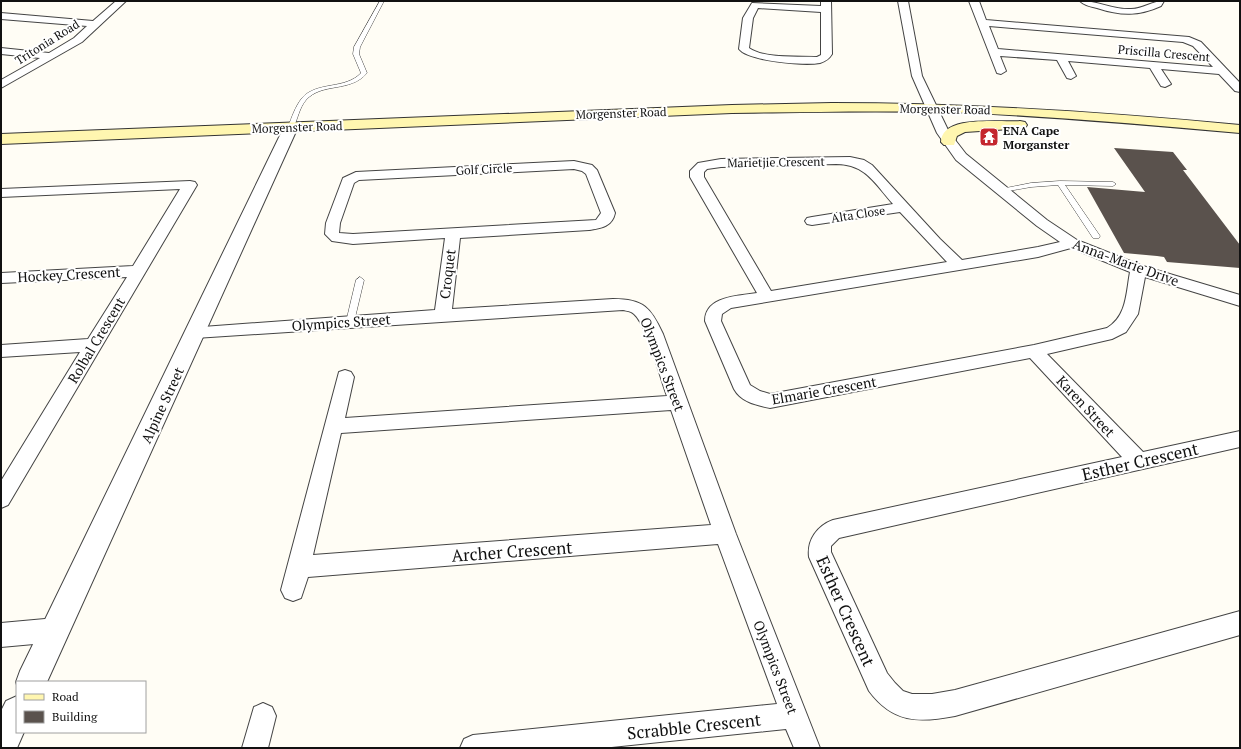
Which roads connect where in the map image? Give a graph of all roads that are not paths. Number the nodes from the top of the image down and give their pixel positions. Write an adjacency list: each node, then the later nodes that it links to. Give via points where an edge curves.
1 (121, 1): 10 (street, Tritonia Road)
2 (382, 1): 26 (lane, via 357,47 356,54 363,75 354,81 322,89 305,98)
3 (903, 1): 22 (street, Anna-Marie Drive, via 917,76)
4 (974, 1): 9 (street)
5 (1085, 1): 6 (street, via 1128,13 1146,9 1158,4)
6 (1159, 1)
7 (826, 5): 7 (street, via 755,5 748,18 744,49 767,56 823,59 827,54)
8 (1, 16): 10 (street)
9 (982, 23): 12 (street); 17 (street, Priscilla Crescent, via 1185,39 1197,44)
10 (96, 24): 13 (street, Tritonia Road, via 78,40)
11 (1, 51): 13 (street)
12 (995, 52): 14 (street, Priscilla Crescent); 16 (street)
13 (50, 56): 20 (street, Tritonia Road)
14 (1061, 58): 15 (street, Priscilla Crescent); 18 (street)
15 (1153, 66): 17 (street, Priscilla Crescent); 19 (street)
16 (1001, 71)
17 (1222, 71): 21 (street)
18 (1071, 76)
19 (1165, 84)
20 (1, 85)
21 (1239, 89)
22 (932, 108): 23 (street, Anna-Marie Drive); 25 (main road, Morgenster Road, via 1043,113); 26 (main road, Morgenster Road, via 732,109)
23 (938, 122): 24 (main road, Morgenster Road); 26 (main road, Morgenster Road, via 720,120); 29 (street, Anna-Marie Drive)
24 (1020, 125): 28 (main road, Morgenster Road); 29 (main road, via 963,128 953,131)
25 (1240, 129)
26 (288, 133): 27 (main road, Morgenster Road); 30 (main road, Morgenster Road); 49 (street, Alpine Street)
27 (1, 139)
28 (1240, 140)
29 (949, 142): 33 (street, Anna-Marie Drive, via 969,164)
30 (1, 151)
31 (1060, 183): 32 (lane); 33 (lane, via 1032,184); 38 (lane)
32 (1113, 184)
33 (1003, 190): 39 (street, Anna-Marie Drive, via 1042,223)
34 (1, 194): 42 (street, Rolbal Crescent, via 193,179)
35 (904, 208): 36 (street, Alta Close); 40 (street, Marietjie Crescent); 45 (street, Marietjie Crescent, via 868,168 848,160 720,163 698,168 697,177)
36 (812, 221)
37 (453, 234): 37 (street, Golf Circle, via 594,226 604,222 608,215 592,174 582,166 360,175 348,181 333,223 332,234 337,238 352,239); 47 (street, Croquet)
38 (1096, 236)
39 (1072, 243): 40 (street, Elmarie Crescent, via 1038,252); 41 (street, Anna-Marie Drive)
40 (959, 266): 45 (street, Elmarie Crescent)
41 (1138, 270): 46 (street, Anna-Marie Drive); 52 (street, Elmarie Crescent, via 1130,316 1120,330)
42 (138, 271): 43 (street, Hockey Crescent); 50 (street, Rolbal Crescent)
43 (1, 278)
44 (360, 280): 48 (lane)
45 (768, 297): 52 (street, Elmarie Crescent, via 726,304 718,308 712,318 743,389 759,399 782,399)
46 (1240, 301)
47 (443, 314): 48 (street, Olympics Street); 54 (street, Olympics Street, via 602,305 633,306 644,312 649,321)
48 (350, 322): 49 (street, Olympics Street)
49 (195, 332): 63 (street, Alpine Street)
50 (93, 345): 51 (street); 58 (street, Rolbal Crescent)
51 (1, 351)
52 (1034, 351): 57 (street, Karen Street)
53 (345, 377): 55 (street)
54 (678, 402): 55 (street); 59 (street, Olympics Street)
55 (333, 426): 60 (street)
56 (1240, 439): 57 (street, Esther Crescent)
57 (1138, 462): 62 (street, Esther Crescent, via 833,530 823,537 820,557 886,695 908,707 928,709)
58 (2, 496)
59 (725, 534): 60 (street, Archer Crescent); 67 (street, Olympics Street)
60 (299, 567): 61 (street)
61 (293, 590)
62 (1240, 623)
63 (56, 630): 64 (street); 65 (street, Alpine Street)
64 (1, 635)
65 (31, 681)
66 (16, 714): 69 (street)
67 (795, 715): 71 (street, Scrabble Crescent); 72 (street, Olympics Street)
68 (262, 716): 70 (street)
69 (1, 746)
70 (255, 748)
71 (473, 748)
72 (807, 748)

